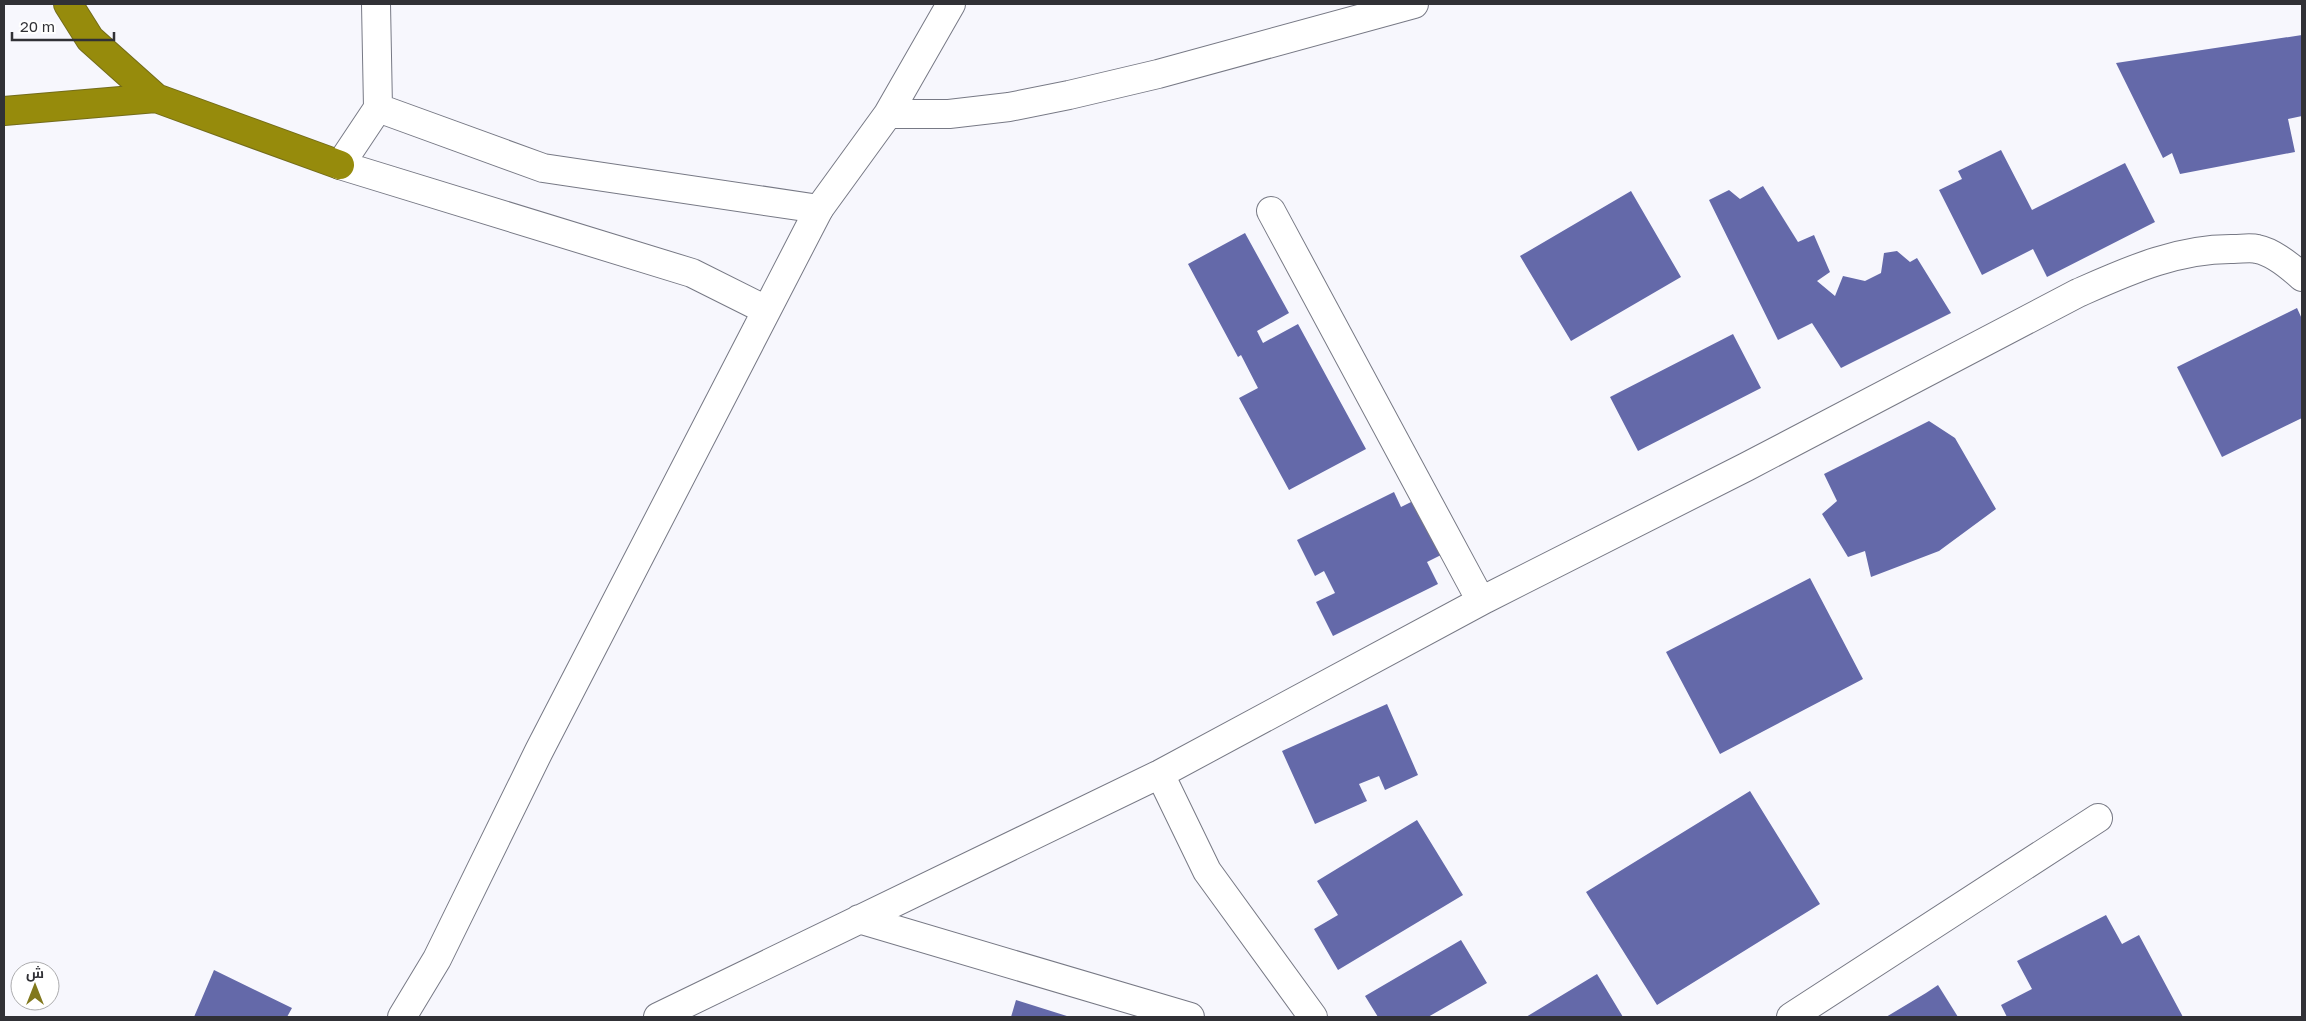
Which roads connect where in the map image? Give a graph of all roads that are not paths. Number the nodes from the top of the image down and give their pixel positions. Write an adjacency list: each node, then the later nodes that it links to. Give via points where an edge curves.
1 (68, 4): 5 (highway, via 90,39)
2 (376, 4): 6 (street)
3 (951, 4): 8 (street)
4 (1414, 4): 8 (street, via 1069,95 949,114)
5 (156, 98): 7 (highway); 9 (highway)
6 (378, 108): 9 (street); 10 (street, via 543,168)
7 (4, 111)
8 (888, 114): 10 (street)
9 (340, 165): 13 (street, via 692,273)
10 (819, 209): 13 (street)
11 (1271, 211): 14 (street)
12 (2302, 277): 14 (street, via 2288,264 2258,249 2223,248 2183,253 2133,270 2078,293)
13 (766, 310): 18 (street, via 539,751 437,959)
14 (1481, 601): 15 (street)
15 (1160, 774): 17 (street); 21 (street, via 1207,871)
16 (2098, 818): 22 (street)
17 (859, 918): 19 (street); 20 (street)
18 (402, 1017)
19 (658, 1017)
20 (1190, 1017)
21 (1313, 1017)
22 (1791, 1017)

